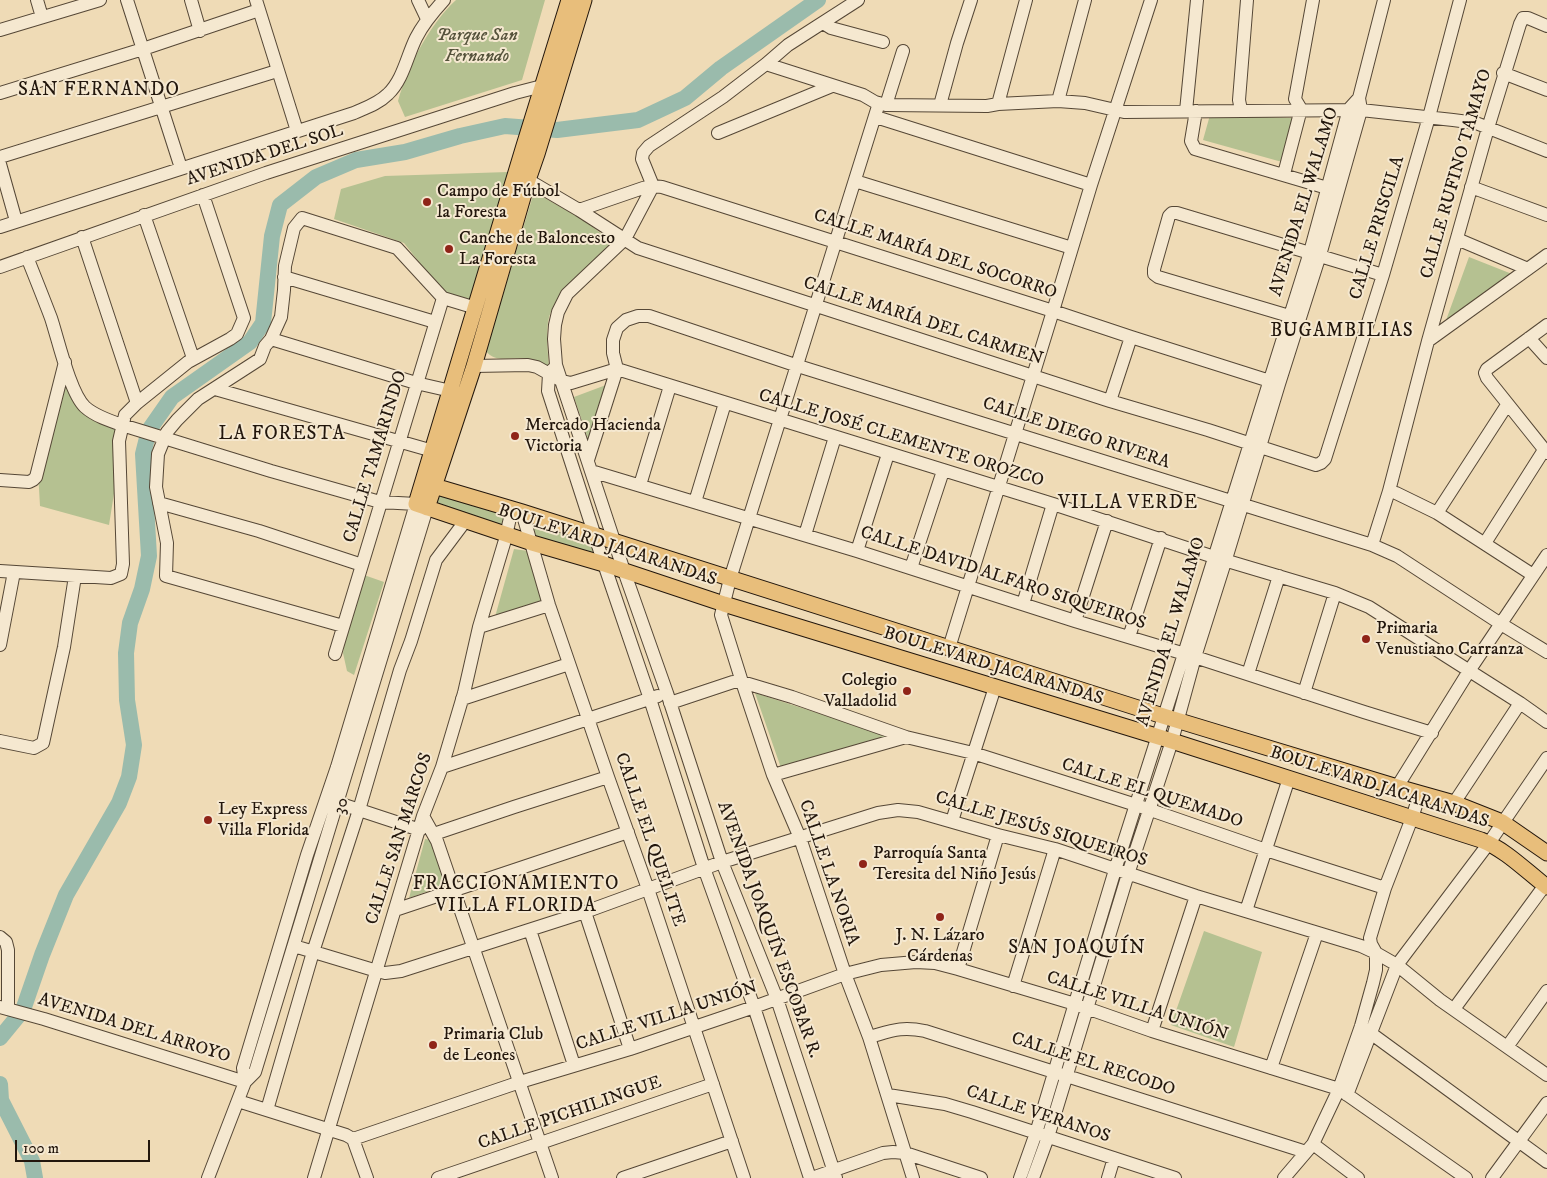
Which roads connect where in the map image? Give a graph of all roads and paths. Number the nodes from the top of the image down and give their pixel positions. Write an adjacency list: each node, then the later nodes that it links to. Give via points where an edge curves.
1 (37, 0): 20 (street)
2 (100, 0): 20 (street)
3 (127, 0): 27 (street)
4 (191, 0): 25 (street)
5 (418, 0): 21 (street)
6 (444, 0): 21 (street, AVENIDA DEL SOL)
7 (569, 0): 33 (main road)
8 (584, 0): 32 (main road)
9 (858, 0): 22 (street)
10 (971, 0): 40 (street)
11 (1026, 0): 39 (street)
12 (1086, 0): 37 (street)
13 (1150, 0): 43 (street)
14 (1197, 0): 47 (street)
15 (1247, 0): 46 (street, via 1239,100)
16 (1313, 0): 44 (street, via 1295,99)
17 (1384, 0): 41 (street, AVENIDA EL WALAMO)
18 (1460, 0): 48 (street, CALLE PRISCILA)
19 (257, 5): 25 (street); 30 (street)
20 (42, 17): 24 (street)
21 (427, 19): 51 (street, AVENIDA DEL SOL, via 389,94 354,113)
22 (823, 23): 26 (street); 29 (street, via 788,45)
23 (1547, 26): 31 (street, CALLE RUFINO TAMAYO, via 1522,18)
24 (0, 30)
25 (200, 31): 27 (street)
26 (883, 42)
27 (143, 49): 36 (street); 42 (street)
28 (903, 51): 38 (street, CALLE LA NORIA)
29 (766, 64): 34 (street); 61 (street, via 649,146 642,159)
30 (277, 71): 42 (street); 51 (street)
31 (1504, 74): 35 (street); 50 (street, CALLE RUFINO TAMAYO)
32 (559, 83): 33 (street, AVENIDA DEL SOL); 45 (main road)
33 (542, 85): 45 (main road); 64 (street, AVENIDA DEL SOL)
34 (832, 86): 38 (street); 52 (street)
35 (1547, 90)
36 (0, 93)
37 (1058, 101): 39 (street); 43 (street)
38 (883, 104): 40 (street); 49 (street, CALLE LA NORIA)
39 (998, 104): 40 (street)
40 (940, 106)
41 (1357, 106): 44 (street); 48 (street); 63 (street, AVENIDA EL WALAMO)
42 (161, 107): 54 (street); 56 (street)
43 (1115, 109): 47 (street, via 1124,112); 60 (street)
44 (1301, 109): 46 (street); 57 (street)
45 (542, 110): 58 (main road, via 537,154); 84 (main road, via 523,148)
46 (1241, 110): 47 (street)
47 (1191, 111): 57 (street, via 1191,142 1195,149)
48 (1429, 117): 50 (street); 80 (street, CALLE PRISCILA)
49 (875, 118): 59 (street, CALLE LA NORIA); 60 (street)
50 (1488, 128): 53 (street); 62 (street, CALLE RUFINO TAMAYO)
51 (297, 131): 56 (street, AVENIDA DEL SOL)
52 (718, 133)
53 (1547, 151)
54 (0, 157)
55 (0, 164): 68 (street)
56 (181, 168): 68 (street, AVENIDA DEL SOL)
57 (1284, 174): 63 (street)
58 (528, 180): 65 (street, CALLE MARÍA DEL CARMEN); 96 (main road)
59 (855, 181): 73 (street, CALLE LA NORIA); 74 (street)
60 (1091, 185): 74 (street)
61 (653, 186): 65 (street); 71 (street); 73 (street, CALLE MARÍA DEL SOCORRO)
62 (1471, 187): 67 (street); 72 (street, CALLE RUFINO TAMAYO)
63 (1333, 190): 75 (street, AVENIDA EL WALAMO)
64 (203, 195): 66 (street, AVENIDA DEL SOL); 93 (street, via 244,318 237,334)
65 (579, 210): 71 (street, CALLE MARÍA DEL CARMEN)
66 (144, 215): 70 (street, AVENIDA DEL SOL); 93 (street)
67 (1547, 215)
68 (16, 221): 69 (street, AVENIDA DEL SOL)
69 (0, 227)
70 (82, 237): 77 (street, AVENIDA DEL SOL); 108 (street)
71 (625, 239): 83 (street, CALLE MARÍA DEL CARMEN, via 638,248); 99 (street, via 567,294 555,325)
72 (1457, 239): 79 (street); 92 (street, CALLE RUFINO TAMAYO)
73 (836, 242): 83 (street, CALLE LA NORIA); 85 (street, CALLE MARÍA DEL SOCORRO)
74 (1072, 248): 85 (street)
75 (1315, 253): 80 (street); 86 (street, AVENIDA EL WALAMO); 86 (street, via 1177,213 1169,216 1154,274)
76 (1547, 255): 79 (street)
77 (27, 257): 78 (street, AVENIDA DEL SOL); 95 (street)
78 (0, 266)
79 (1528, 269): 92 (street)
80 (1383, 274): 121 (street, CALLE PRISCILA, via 1325,459)
81 (284, 277): 82 (street, via 294,228 302,218 397,248); 87 (street); 91 (street, via 281,317)
82 (443, 298): 84 (street); 87 (street, CALLE TAMARINDO)
83 (816, 306): 97 (street, CALLE LA NORIA); 100 (street, CALLE MARÍA DEL CARMEN)
84 (476, 308): 106 (main road)
85 (1054, 311): 89 (street, CALLE MARÍA DEL SOCORRO); 100 (street)
86 (1294, 318): 102 (street, AVENIDA EL WALAMO)
87 (435, 322): 103 (street, CALLE TAMARINDO)
88 (1547, 325): 90 (street)
89 (1131, 337): 102 (street, CALLE MARÍA DEL SOCORRO); 107 (street)
90 (1528, 338): 94 (street); 110 (street, via 1485,373)
91 (271, 339): 103 (street); 105 (street, via 260,359)
92 (1428, 341): 128 (street, CALLE RUFINO TAMAYO)
93 (193, 358): 108 (street)
94 (1547, 358)
95 (65, 362): 112 (street, via 85,407); 124 (street, via 36,477 29,482)
96 (474, 366): 99 (street, via 528,365); 126 (main road)
97 (798, 366): 98 (street, CALLE DIEGO RIVERA, via 643,316 626,320 617,328 613,340); 111 (street, CALLE LA NORIA); 113 (street, CALLE DIEGO RIVERA)
98 (617, 369): 101 (street, via 571,383); 104 (street, CALLE JOSÉ CLEMENTE OROZCO); 122 (street)
99 (553, 370): 101 (street, AVENIDA JOAQUÍN ESCOBAR R.); 142 (street, AVENIDA JOAQUÍN ESCOBAR R., via 548,391)
100 (1032, 375): 107 (street, CALLE MARÍA DEL CARMEN); 113 (street)
101 (562, 381): 122 (street, AVENIDA JOAQUÍN ESCOBAR R.)
102 (1274, 382): 117 (street, AVENIDA EL WALAMO)
103 (416, 383): 106 (street); 116 (street, CALLE TAMARINDO)
104 (670, 386): 109 (street, CALLE JOSÉ CLEMENTE OROZCO); 125 (street)
105 (215, 389): 114 (street, via 198,400); 116 (street)
106 (451, 391): 118 (main road)
107 (1110, 401): 117 (street, CALLE MARÍA DEL CARMEN)
108 (137, 403): 112 (street, via 125,415)
109 (725, 403): 111 (street, CALLE JOSÉ CLEMENTE OROZCO); 130 (street)
110 (1507, 405): 119 (street); 136 (street)
111 (781, 420): 115 (street, CALLE JOSÉ CLEMENTE OROZCO); 137 (street, CALLE LA NORIA)
112 (126, 426): 114 (street); 158 (street, via 119,441 121,574 111,578)
113 (1015, 433): 127 (street); 133 (street, CALLE DIEGO RIVERA)
114 (161, 437): 129 (street); 131 (street, via 156,487)
115 (835, 438): 120 (street, CALLE JOSÉ CLEMENTE OROZCO); 141 (street)
116 (400, 442): 118 (street); 129 (street, CALLE TAMARINDO)
117 (1255, 446): 121 (street, CALLE MARÍA DEL CARMEN, via 1316,465); 133 (street, AVENIDA EL WALAMO)
118 (433, 451): 126 (main road)
119 (1546, 451): 146 (street)
120 (888, 454): 123 (street, CALLE JOSÉ CLEMENTE OROZCO); 148 (street)
121 (1321, 463)
122 (590, 466): 125 (street, CALLE DAVID ALFARO SIQUEIROS); 144 (street, AVENIDA JOAQUÍN ESCOBAR R.)
123 (943, 471): 127 (street, CALLE JOSÉ CLEMENTE OROZCO); 153 (street)
124 (0, 480)
125 (640, 485): 130 (street, CALLE DAVID ALFARO SIQUEIROS)
126 (428, 486): 134 (main road); 135 (main road, BOULEVARD JACARANDAS)
127 (998, 487): 132 (street, CALLE JOSÉ CLEMENTE OROZCO); 161 (street)
128 (1389, 491): 136 (street); 147 (street, CALLE RUFINO TAMAYO)
129 (380, 502): 134 (street); 152 (street, CALLE TAMARINDO)
130 (695, 502): 137 (street, CALLE DAVID ALFARO SIQUEIROS)
131 (159, 503): 152 (street); 168 (street, via 167,543 166,576)
132 (1053, 504): 139 (street, CALLE JOSÉ CLEMENTE OROZCO); 164 (street)
133 (1237, 504): 147 (street, CALLE DIEGO RIVERA); 150 (street, AVENIDA EL WALAMO)
134 (422, 506): 138 (main road, BOULEVARD JACARANDAS); 202 (street); 203 (street)
135 (517, 511): 140 (street, CALLE SAN MARCOS); 142 (main road, BOULEVARD JACARANDAS); 145 (street, CALLE EL QUELITE)
136 (1437, 513): 146 (street)
137 (750, 519): 141 (street, CALLE DAVID ALFARO SIQUEIROS); 160 (street, CALLE LA NORIA)
138 (466, 520): 140 (main road, BOULEVARD JACARANDAS); 206 (street, 30, via 436,560)
139 (1107, 521): 143 (street, CALLE JOSÉ CLEMENTE OROZCO); 166 (street)
140 (507, 534): 145 (main road, BOULEVARD JACARANDAS); 169 (street, CALLE SAN MARCOS)
141 (805, 535): 148 (street, CALLE DAVID ALFARO SIQUEIROS)
142 (595, 536): 144 (main road, BOULEVARD JACARANDAS); 151 (street, AVENIDA JOAQUÍN ESCOBAR R.)
143 (1161, 538): 150 (street, CALLE JOSÉ CLEMENTE OROZCO); 170 (street)
144 (615, 542): 155 (street, AVENIDA JOAQUÍN ESCOBAR R.); 160 (main road, BOULEVARD JACARANDAS)
145 (532, 543): 151 (main road, BOULEVARD JACARANDAS); 165 (street, CALLE EL QUELITE)
146 (1485, 543): 157 (street)
147 (1372, 545): 167 (street, CALLE DIEGO RIVERA, via 1397,556)
148 (857, 551): 153 (street, CALLE DAVID ALFARO SIQUEIROS)
149 (1547, 555): 157 (street)
150 (1220, 558): 159 (street, CALLE JOSÉ CLEMENTE OROZCO); 175 (street, AVENIDA EL WALAMO)
151 (604, 564): 155 (main road, BOULEVARD JACARANDAS); 184 (street, AVENIDA JOAQUÍN ESCOBAR R.)
152 (362, 565): 168 (street, CALLE TAMARINDO)
153 (912, 568): 161 (street, CALLE DAVID ALFARO SIQUEIROS)
154 (0, 571): 156 (street)
155 (624, 571): 163 (main road, BOULEVARD JACARANDAS); 182 (street, AVENIDA JOAQUÍN ESCOBAR R.)
156 (14, 572): 158 (street); 171 (street)
157 (1534, 575): 167 (street)
158 (75, 576): 193 (street, via 43,743 34,748)
159 (1279, 576): 162 (street, CALLE JOSÉ CLEMENTE OROZCO); 178 (street)
160 (730, 579): 163 (street, CALLE LA NORIA); 172 (main road, BOULEVARD JACARANDAS)
161 (967, 586): 164 (street, CALLE DAVID ALFARO SIQUEIROS); 172 (street)
162 (1335, 593): 177 (street, CALLE JOSÉ CLEMENTE OROZCO, via 1368,607); 181 (street)
163 (724, 604): 179 (street, CALLE LA NORIA, via 721,615); 180 (main road, BOULEVARD JACARANDAS)
164 (1023, 604): 166 (street, CALLE DAVID ALFARO SIQUEIROS)
165 (549, 605): 169 (street); 176 (street, CALLE EL QUELITE)
166 (1075, 621): 170 (street, CALLE DAVID ALFARO SIQUEIROS)
167 (1501, 624): 173 (street, CALLE DIEGO RIVERA); 177 (street)
168 (343, 626): 174 (street, CALLE TAMARINDO)
169 (479, 628): 183 (street, CALLE SAN MARCOS)
170 (1130, 638): 175 (street, CALLE DAVID ALFARO SIQUEIROS)
171 (0, 645)
172 (949, 648): 186 (main road, BOULEVARD JACARANDAS)
173 (1547, 652)
174 (335, 654)
175 (1190, 655): 178 (street, CALLE DAVID ALFARO SIQUEIROS); 186 (street, AVENIDA EL WALAMO); 188 (street, AVENIDA EL WALAMO)
176 (569, 664): 183 (street); 187 (street, CALLE EL QUELITE)
177 (1470, 671): 185 (street, CALLE JOSÉ CLEMENTE OROZCO); 190 (street)
178 (1248, 674): 181 (street, CALLE DAVID ALFARO SIQUEIROS)
179 (742, 682): 182 (street, CALLE EL QUEMADO); 191 (street, CALLE EL QUEMADO); 197 (street, CALLE LA NORIA)
180 (995, 687): 192 (main road, BOULEVARD JACARANDAS); 194 (street)
181 (1304, 692): 190 (street, CALLE DAVID ALFARO SIQUEIROS)
182 (669, 698): 184 (street); 221 (street, AVENIDA JOAQUÍN ESCOBAR R.)
183 (462, 699): 196 (street, CALLE SAN MARCOS)
184 (650, 699): 187 (street); 222 (street, AVENIDA JOAQUÍN ESCOBAR R.)
185 (1520, 703): 189 (street, CALLE JOSÉ CLEMENTE OROZCO); 204 (street)
186 (1163, 716): 188 (main road, BOULEVARD JACARANDAS); 192 (street, AVENIDA EL WALAMO)
187 (589, 720): 196 (street); 198 (street, CALLE EL QUELITE)
188 (1178, 720): 192 (street, AVENIDA EL WALAMO); 200 (main road, BOULEVARD JACARANDAS)
189 (1547, 722)
190 (1432, 733): 200 (street)
191 (906, 737): 194 (street, CALLE EL QUEMADO); 197 (street, CALLE EL QUEMADO)
192 (1165, 739): 199 (main road, BOULEVARD JACARANDAS); 205 (street, AVENIDA EL WALAMO); 207 (street, AVENIDA EL WALAMO)
193 (0, 741)
194 (973, 753): 205 (street, CALLE EL QUEMADO); 210 (street)
195 (1547, 758): 211 (street)
196 (442, 767): 208 (street, CALLE SAN MARCOS)
197 (774, 775): 216 (street, CALLE LA NORIA)
198 (608, 777): 213 (street, CALLE EL QUELITE); 214 (street)
199 (1290, 778): 209 (main road, BOULEVARD JACARANDAS); 219 (street)
200 (1397, 787): 201 (main road, BOULEVARD JACARANDAS)
201 (1420, 793): 204 (main road, BOULEVARD JACARANDAS); 209 (street)
202 (326, 799): 203 (street); 263 (street, via 243,1068)
203 (338, 803): 206 (street); 236 (street)
204 (1454, 803): 211 (main road, BOULEVARD JACARANDAS)
205 (1136, 805): 207 (street, CALLE EL QUEMADO); 223 (street, AVENIDA EL WALAMO)
206 (359, 810): 212 (street); 238 (street, 30)
207 (1149, 810): 219 (street, CALLE EL QUEMADO); 224 (street, AVENIDA EL WALAMO)
208 (423, 816): 212 (street, CALLE SAN MARCOS); 214 (street)
209 (1412, 818): 217 (main road, BOULEVARD JACARANDAS); 226 (street)
210 (952, 821): 215 (street, CALLE JESÚS SIQUEIROS); 216 (street, CALLE JESÚS SIQUEIROS, via 898,810 878,813)
211 (1502, 822): 217 (street); 220 (main road, BOULEVARD JACARANDAS)
212 (420, 830): 230 (street, CALLE SAN MARCOS)
213 (628, 832): 227 (street, CALLE EL QUELITE); 228 (street)
214 (434, 834): 228 (street)
215 (998, 835): 218 (street, CALLE JESÚS SIQUEIROS); 241 (street)
216 (800, 838): 221 (street, CALLE JESÚS SIQUEIROS); 243 (street, CALLE LA NORIA)
217 (1488, 843): 225 (main road, BOULEVARD JACARANDAS); 240 (street)
218 (1055, 849): 223 (street, CALLE JESÚS SIQUEIROS); 244 (street)
219 (1266, 850): 226 (street, CALLE EL QUEMADO); 231 (street)
220 (1547, 853)
221 (722, 862): 222 (street, CALLE JESÚS SIQUEIROS); 246 (street, AVENIDA JOAQUÍN ESCOBAR R.)
222 (704, 868): 227 (street, CALLE JESÚS SIQUEIROS); 248 (street, AVENIDA JOAQUÍN ESCOBAR R.)
223 (1115, 870): 224 (street, CALLE JESÚS SIQUEIROS); 247 (street, AVENIDA EL WALAMO)
224 (1128, 874): 229 (street, CALLE JESÚS SIQUEIROS); 250 (street, AVENIDA EL WALAMO)
225 (1546, 886): 251 (street)
226 (1385, 888): 239 (street, via 1370,938)
227 (648, 889): 232 (street, CALLE JESÚS SIQUEIROS); 252 (street, CALLE EL QUELITE)
228 (454, 890): 230 (street); 237 (street)
229 (1196, 896): 231 (street, CALLE JESÚS SIQUEIROS); 254 (street)
230 (395, 910): 242 (street, CALLE SAN MARCOS)
231 (1246, 911): 234 (street, CALLE JESÚS SIQUEIROS)
232 (585, 912): 233 (street, CALLE JESÚS SIQUEIROS); 257 (street)
233 (530, 930): 237 (street, CALLE JESÚS SIQUEIROS); 258 (street)
234 (1317, 933): 239 (street, CALLE JESÚS SIQUEIROS); 259 (street)
235 (3, 939): 249 (street, via 8,950)
236 (294, 946): 238 (street, CALLE JESÚS SIQUEIROS); 263 (street, via 255,1072)
237 (473, 948): 242 (street, CALLE JESÚS SIQUEIROS, via 401,971); 264 (street)
238 (313, 952): 242 (street, CALLE JESÚS SIQUEIROS); 270 (street, 30)
239 (1376, 953): 240 (street, CALLE JESÚS SIQUEIROS); 253 (street)
240 (1397, 965): 251 (street, CALLE JESÚS SIQUEIROS); 253 (street)
241 (958, 969): 243 (street, CALLE VILLA UNIÓN, via 935,963 901,962); 244 (street, CALLE VILLA UNIÓN)
242 (377, 971): 271 (street, CALLE SAN MARCOS)
243 (845, 974): 246 (street, CALLE VILLA UNIÓN); 255 (street, CALLE LA NORIA)
244 (1013, 986): 247 (street, CALLE VILLA UNIÓN)
245 (1547, 991): 256 (street)
246 (777, 999): 248 (street, CALLE VILLA UNIÓN); 282 (street, AVENIDA JOAQUÍN ESCOBAR R.)
247 (1075, 1004): 250 (street, CALLE VILLA UNIÓN); 260 (street, AVENIDA EL WALAMO)
248 (754, 1007): 252 (street, CALLE VILLA UNIÓN); 290 (street, AVENIDA JOAQUÍN ESCOBAR R.)
249 (4, 1009): 263 (street, AVENIDA DEL ARROYO)
250 (1088, 1009): 254 (street, CALLE VILLA UNIÓN); 262 (street, AVENIDA EL WALAMO)
251 (1454, 1009): 256 (street, CALLE JESÚS SIQUEIROS)
252 (694, 1028): 257 (street, CALLE VILLA UNIÓN); 265 (street, CALLE EL QUELITE)
253 (1366, 1030): 266 (street); 276 (street)
254 (1152, 1031): 259 (street, CALLE VILLA UNIÓN)
255 (869, 1037): 260 (street, CALLE EL RECODO, via 900,1028 925,1030); 267 (street, CALLE LA NORIA)
256 (1508, 1047): 261 (street, CALLE JESÚS SIQUEIROS)
257 (630, 1049): 258 (street, CALLE VILLA UNIÓN)
258 (574, 1065): 264 (street, CALLE VILLA UNIÓN)
259 (1271, 1068): 266 (street, CALLE VILLA UNIÓN)
260 (1054, 1071): 262 (street, CALLE EL RECODO); 272 (street, AVENIDA EL WALAMO)
261 (1547, 1075)
262 (1067, 1076): 273 (street, AVENIDA EL WALAMO); 278 (street, CALLE EL RECODO)
263 (245, 1082): 268 (street)
264 (520, 1082): 274 (street, CALLE VILLA UNIÓN); 277 (street)
265 (713, 1084): 275 (street, CALLE EL QUELITE); 277 (street, CALLE PICHILINGUE)
266 (1343, 1092): 278 (street); 299 (street, CALLE VILLA UNIÓN)
267 (888, 1095): 272 (street, CALLE VERANOS, via 945,1104); 279 (street, CALLE LA NORIA)
268 (238, 1101): 270 (street); 283 (street)
269 (1547, 1103): 276 (street)
270 (267, 1110): 271 (street)
271 (328, 1129): 274 (street); 284 (street, CALLE SAN MARCOS)
272 (1036, 1133): 273 (street, CALLE VERANOS); 293 (street, AVENIDA EL WALAMO)
273 (1048, 1137): 280 (street, CALLE VERANOS); 294 (street, AVENIDA EL WALAMO)
274 (353, 1139): 285 (street)
275 (732, 1141): 288 (street); 289 (street, CALLE EL QUELITE)
276 (1519, 1142): 281 (street); 300 (street)
277 (541, 1143): 286 (street, CALLE PICHILINGUE); 287 (street)
278 (1309, 1148): 297 (street); 298 (street, CALLE EL RECODO)
279 (905, 1153): 282 (street, via 883,1153); 291 (street, CALLE LA NORIA); 292 (street)
280 (1114, 1158): 295 (street); 296 (street, CALLE VERANOS)
281 (1547, 1162)
282 (835, 1174): 290 (street)
283 (209, 1178)
284 (314, 1178)
285 (367, 1178)
286 (438, 1178)
287 (552, 1178)
288 (623, 1178)
289 (744, 1178)
290 (811, 1178)
291 (912, 1178)
292 (981, 1178)
293 (1020, 1178)
294 (1033, 1178)
295 (1108, 1178)
296 (1173, 1178)
297 (1284, 1178)
298 (1358, 1178)
299 (1466, 1178)
300 (1492, 1178)

